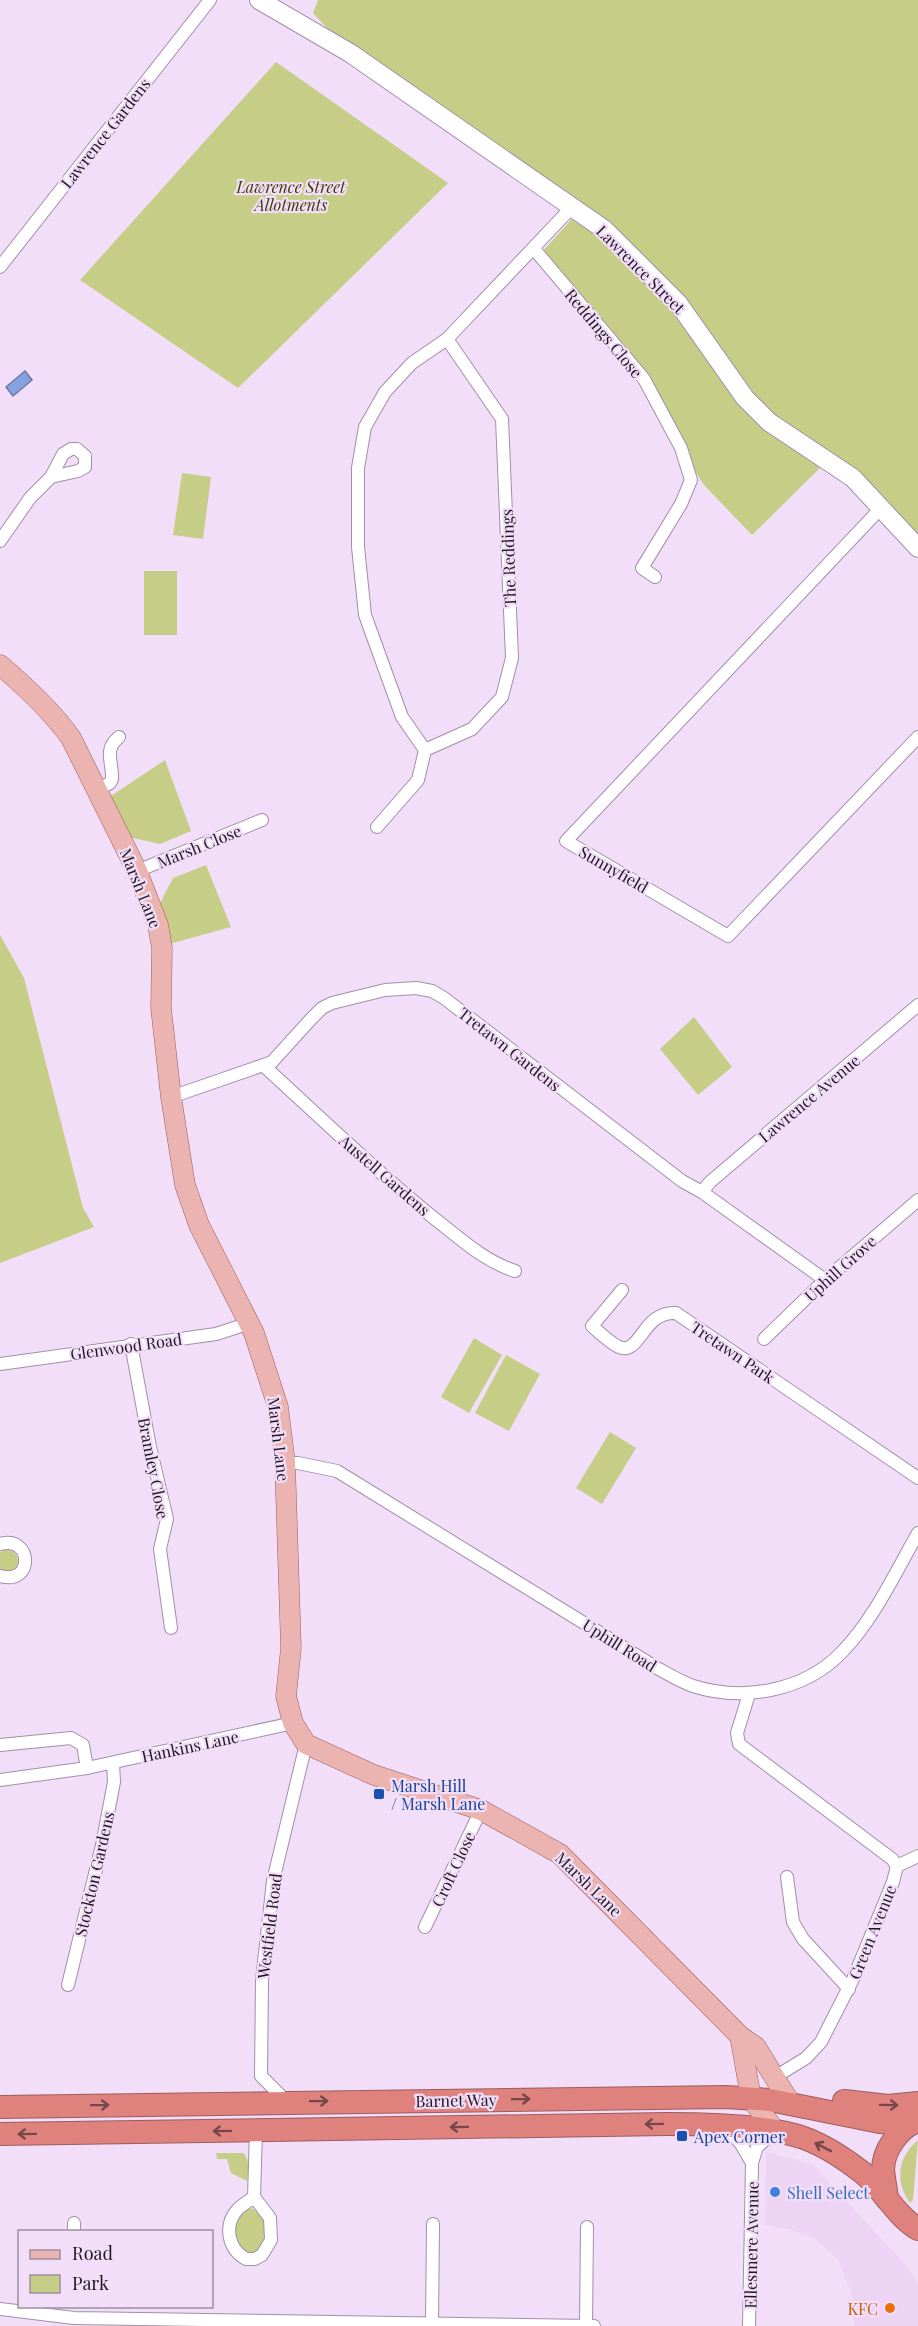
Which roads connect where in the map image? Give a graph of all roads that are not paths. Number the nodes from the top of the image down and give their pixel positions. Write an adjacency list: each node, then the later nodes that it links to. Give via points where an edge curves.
1 (210, 0): 5 (street, Lawrence Gardens)
2 (260, 0): 3 (street, Lawrence Street, via 350,53)
3 (572, 207): 4 (street); 8 (street, Lawrence Street, via 605,230 678,303 745,398 769,422 853,478)
4 (534, 249): 6 (street); 11 (street, Reddings Close, via 644,379 681,448 691,480 642,568)
5 (0, 267)
6 (447, 339): 15 (street, via 412,363 384,392 365,427 358,468 358,547 365,615 402,717); 15 (street, The Reddings, via 502,419 512,658 502,697 472,729)
7 (51, 477): 9 (street, via 30,498)
8 (882, 507): 10 (street, Lawrence Street); 14 (street, Sunnyfield, via 567,841 728,936)
9 (0, 541)
10 (918, 548)
11 (655, 577)
12 (0, 664): 16 (main road, Marsh Lane, via 58,720)
13 (119, 737): 16 (street, via 111,744 112,779)
14 (918, 737)
15 (425, 750): 18 (street, via 418,780)
16 (97, 790): 19 (main road, Marsh Lane)
17 (262, 820): 19 (street, Marsh Close)
18 (377, 827)
19 (137, 871): 22 (main road, Marsh Lane, via 158,925 162,948 161,1008)
20 (918, 1005): 23 (street, Lawrence Avenue)
21 (264, 1066): 22 (street, Tretawn Gardens); 23 (street, Tretawn Gardens, via 322,1008 332,1003 385,990 432,991 682,1182); 25 (street, Austell Gardens, via 406,1195 480,1254)
22 (171, 1097): 28 (main road, Marsh Lane, via 185,1185 198,1225)
23 (702, 1192): 26 (street, Tretawn Gardens)
24 (918, 1200): 26 (street, Uphill Grove)
25 (515, 1271)
26 (825, 1280): 29 (street, Uphill Grove)
27 (622, 1290): 33 (street, Tretawn Park, via 592,1326 619,1347 634,1345 655,1318 665,1312 676,1313)
28 (250, 1323): 30 (street, Glenwood Road, via 216,1334); 32 (main road, Marsh Lane, via 278,1407)
29 (764, 1339)
30 (131, 1344): 31 (street, Glenwood Road); 37 (street, Bramley Close, via 167,1519 160,1549)
31 (0, 1364)
32 (285, 1463): 38 (street, Uphill Road, via 337,1471 692,1686); 39 (main road, Marsh Lane, via 291,1648 286,1696)
33 (918, 1478)
34 (918, 1533): 38 (street, Uphill Road, via 843,1652 813,1675)
35 (0, 1544): 36 (street, via 15,1544 26,1559 24,1569 16,1576)
36 (0, 1576)
37 (171, 1628)
38 (749, 1694): 47 (street, Green Avenue, via 737,1733 739,1744)
39 (292, 1723): 41 (main road, Marsh Lane); 42 (street, Hankins Lane)
40 (0, 1744): 43 (street, via 71,1738 83,1745)
41 (306, 1744): 45 (main road, Marsh Lane, via 374,1775); 55 (street, Westfield Road, via 273,1881 262,1980 261,2076)
42 (113, 1763): 43 (street, Hankins Lane); 50 (street, Stockton Gardens, via 114,1782 106,1824)
43 (87, 1768): 44 (street, Hankins Lane)
44 (0, 1780)
45 (481, 1810): 49 (street, Croft Close); 52 (main road, Marsh Lane, via 560,1854)
46 (918, 1856): 47 (street)
47 (897, 1866): 51 (street, Green Avenue)
48 (787, 1877): 51 (street, via 793,1922 803,1939)
49 (425, 1927)
50 (68, 1985)
51 (849, 1989): 53 (street, Green Avenue, via 821,2042 806,2058)
52 (740, 2036): 53 (main road, Marsh Lane, via 756,2047); 54 (main road)
53 (775, 2077): 56 (main road, Marsh Lane)
54 (751, 2098): 55 (highway, Barnet Way, one-way to 54); 56 (highway, Barnet Way); 62 (main road)
55 (287, 2102): 58 (highway, Barnet Way, one-way to 55)
56 (790, 2103): 57 (highway, one-way to 57, via 810,2097 888,2106); 59 (highway, Barnet Way, via 880,2122)
57 (918, 2103)
58 (0, 2107)
59 (914, 2123): 66 (highway, via 892,2144 885,2161)
60 (723, 2126): 61 (highway, Barnet Way, one-way to 61); 62 (highway, Barnet Way); 64 (street, Ellesmere Avenue, via 741,2144)
61 (256, 2130): 63 (highway, Barnet Way, one-way to 63); 65 (street)
62 (775, 2131): 64 (street, Ellesmere Avenue, via 757,2146); 66 (highway, Barnet Way, one-way to 62, via 866,2175 823,2146)
63 (0, 2134)
64 (752, 2163): 77 (street, Ellesmere Avenue)
65 (254, 2197): 65 (street, via 270,2218 271,2240 262,2255 246,2259 232,2249 230,2226 238,2209)
66 (887, 2199): 69 (highway, via 904,2220)
67 (433, 2224): 73 (street)
68 (587, 2227): 75 (street)
69 (918, 2229)
70 (0, 2309): 71 (street)
71 (74, 2317): 72 (street)
72 (241, 2324): 73 (street)
73 (432, 2324): 74 (street)
74 (457, 2325): 75 (street)
75 (586, 2326): 76 (street)
76 (594, 2326)
77 (749, 2326)

